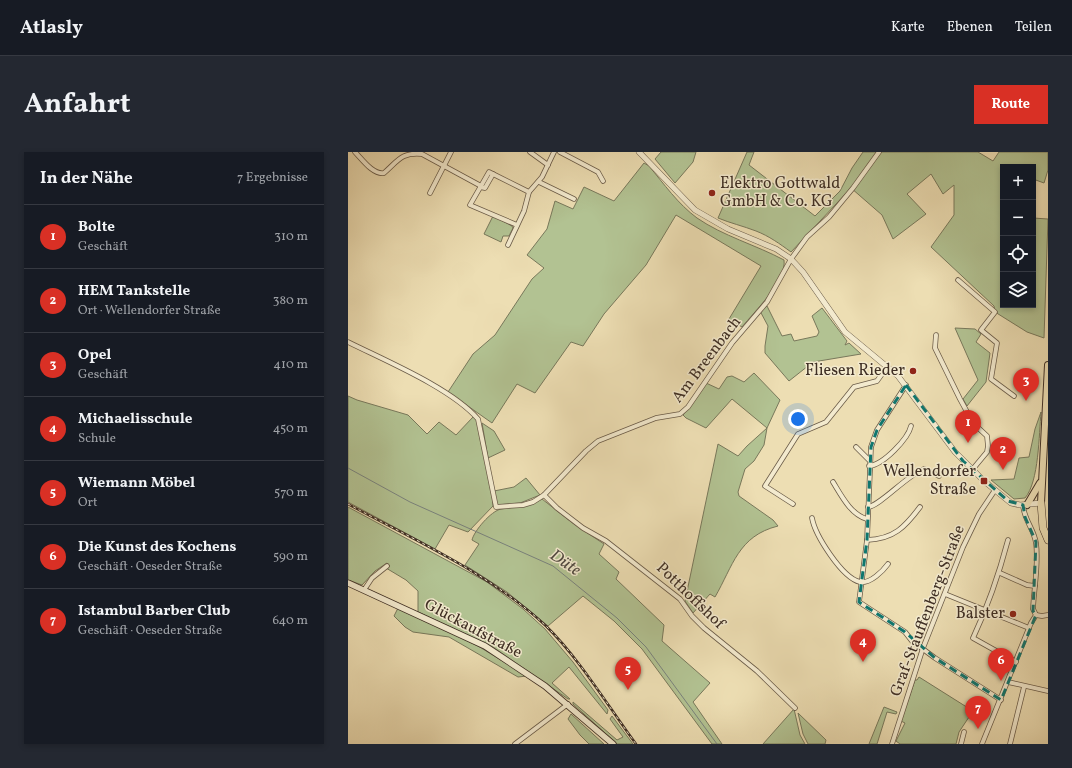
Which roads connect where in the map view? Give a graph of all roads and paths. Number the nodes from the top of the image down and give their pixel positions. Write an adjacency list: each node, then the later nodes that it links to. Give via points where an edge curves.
1 (355, 152): 9 (street, via 380,174 411,152 422,154)
2 (451, 152): 9 (street)
3 (530, 152): 8 (street)
4 (554, 152): 8 (street)
5 (560, 152): 10 (street, via 598,172)
6 (639, 152): 18 (street, via 695,210 728,229 776,249)
7 (879, 152): 18 (street, Am Breenbach, via 854,188 829,217 807,237)
8 (548, 164): 11 (street)
9 (444, 166): 12 (street); 14 (street)
10 (603, 181)
11 (539, 182): 13 (street); 15 (street)
12 (480, 186): 13 (street, via 487,173); 16 (street, via 470,205)
13 (529, 192): 16 (street)
14 (430, 193)
15 (574, 199)
16 (517, 225): 17 (street)
17 (508, 245)
18 (791, 259): 23 (street, via 846,332); 36 (street, Am Breenbach, via 767,302 732,343 680,414 656,418 598,441)
19 (958, 280): 25 (street, via 996,312 982,330 997,343 991,379)
20 (936, 335): 31 (street, via 935,348 960,399 973,423 986,436 987,452)
21 (348, 342): 36 (street, Am Breenbach, via 432,384 478,418 496,507 523,505)
22 (1048, 365): 27 (main road)
23 (887, 367): 24 (street); 38 (street, via 877,381 854,387 826,422 798,434 765,486)
24 (906, 385): 29 (street, via 876,430); 31 (street, via 947,442)
25 (1014, 396)
26 (911, 426): 30 (street, via 900,445 877,464)
27 (1046, 444): 34 (main road)
28 (856, 447): 29 (street)
29 (869, 460): 30 (street)
30 (870, 466): 40 (street)
31 (972, 470): 35 (street)
32 (938, 476): 40 (street, via 924,469 896,487 875,505)
33 (833, 482): 43 (street, via 850,508 859,517)
34 (1041, 482): 37 (main road); 39 (main road)
35 (995, 490): 39 (street, via 1011,503); 55 (street, Graf-Stauffenberg-Straße, via 973,526)
36 (544, 495): 67 (street, Potthoffshof, via 556,508 606,541 680,599 704,628 757,671)
37 (1041, 503): 39 (street); 44 (highway); 47 (highway, via 1043,528)
38 (792, 504)
39 (1025, 505): 53 (street, via 1024,517 1036,542)
40 (868, 507): 43 (street)
41 (920, 507): 45 (street, via 908,524 899,531)
42 (812, 518): 51 (street, via 833,558 848,575)
43 (867, 519): 45 (street)
44 (1048, 528)
45 (867, 540): 51 (street)
46 (1008, 540): 50 (street)
47 (1048, 540)
48 (888, 564): 51 (street, via 877,575)
49 (387, 566): 54 (street, via 372,578)
50 (1000, 573): 53 (street); 56 (street)
51 (861, 582): 60 (street, via 858,598 862,605 905,632 912,641)
52 (348, 583): 54 (main road, Glückaufstraße)
53 (1035, 586): 57 (street, via 1033,609)
54 (364, 590): 66 (main road, Glückaufstraße, via 485,646 526,672)
55 (945, 594): 56 (street); 60 (street, Graf-Stauffenberg-Straße)
56 (985, 611): 59 (street); 61 (street, via 973,638)
57 (1036, 615): 58 (street); 59 (street)
58 (1048, 615)
59 (1029, 628): 61 (street)
60 (923, 648): 65 (street); 71 (street, Graf-Stauffenberg-Straße)
61 (1016, 662): 62 (street)
62 (1008, 682): 63 (street); 65 (street)
63 (1024, 687): 64 (street); 74 (street)
64 (1048, 691)
65 (1001, 700): 73 (street)
66 (568, 704): 69 (street); 70 (main road, Glückaufstraße)
67 (796, 708)
68 (964, 732): 72 (street)
69 (515, 744)
70 (613, 744)
71 (892, 744)
72 (961, 744)
73 (982, 744)
74 (1010, 744)

